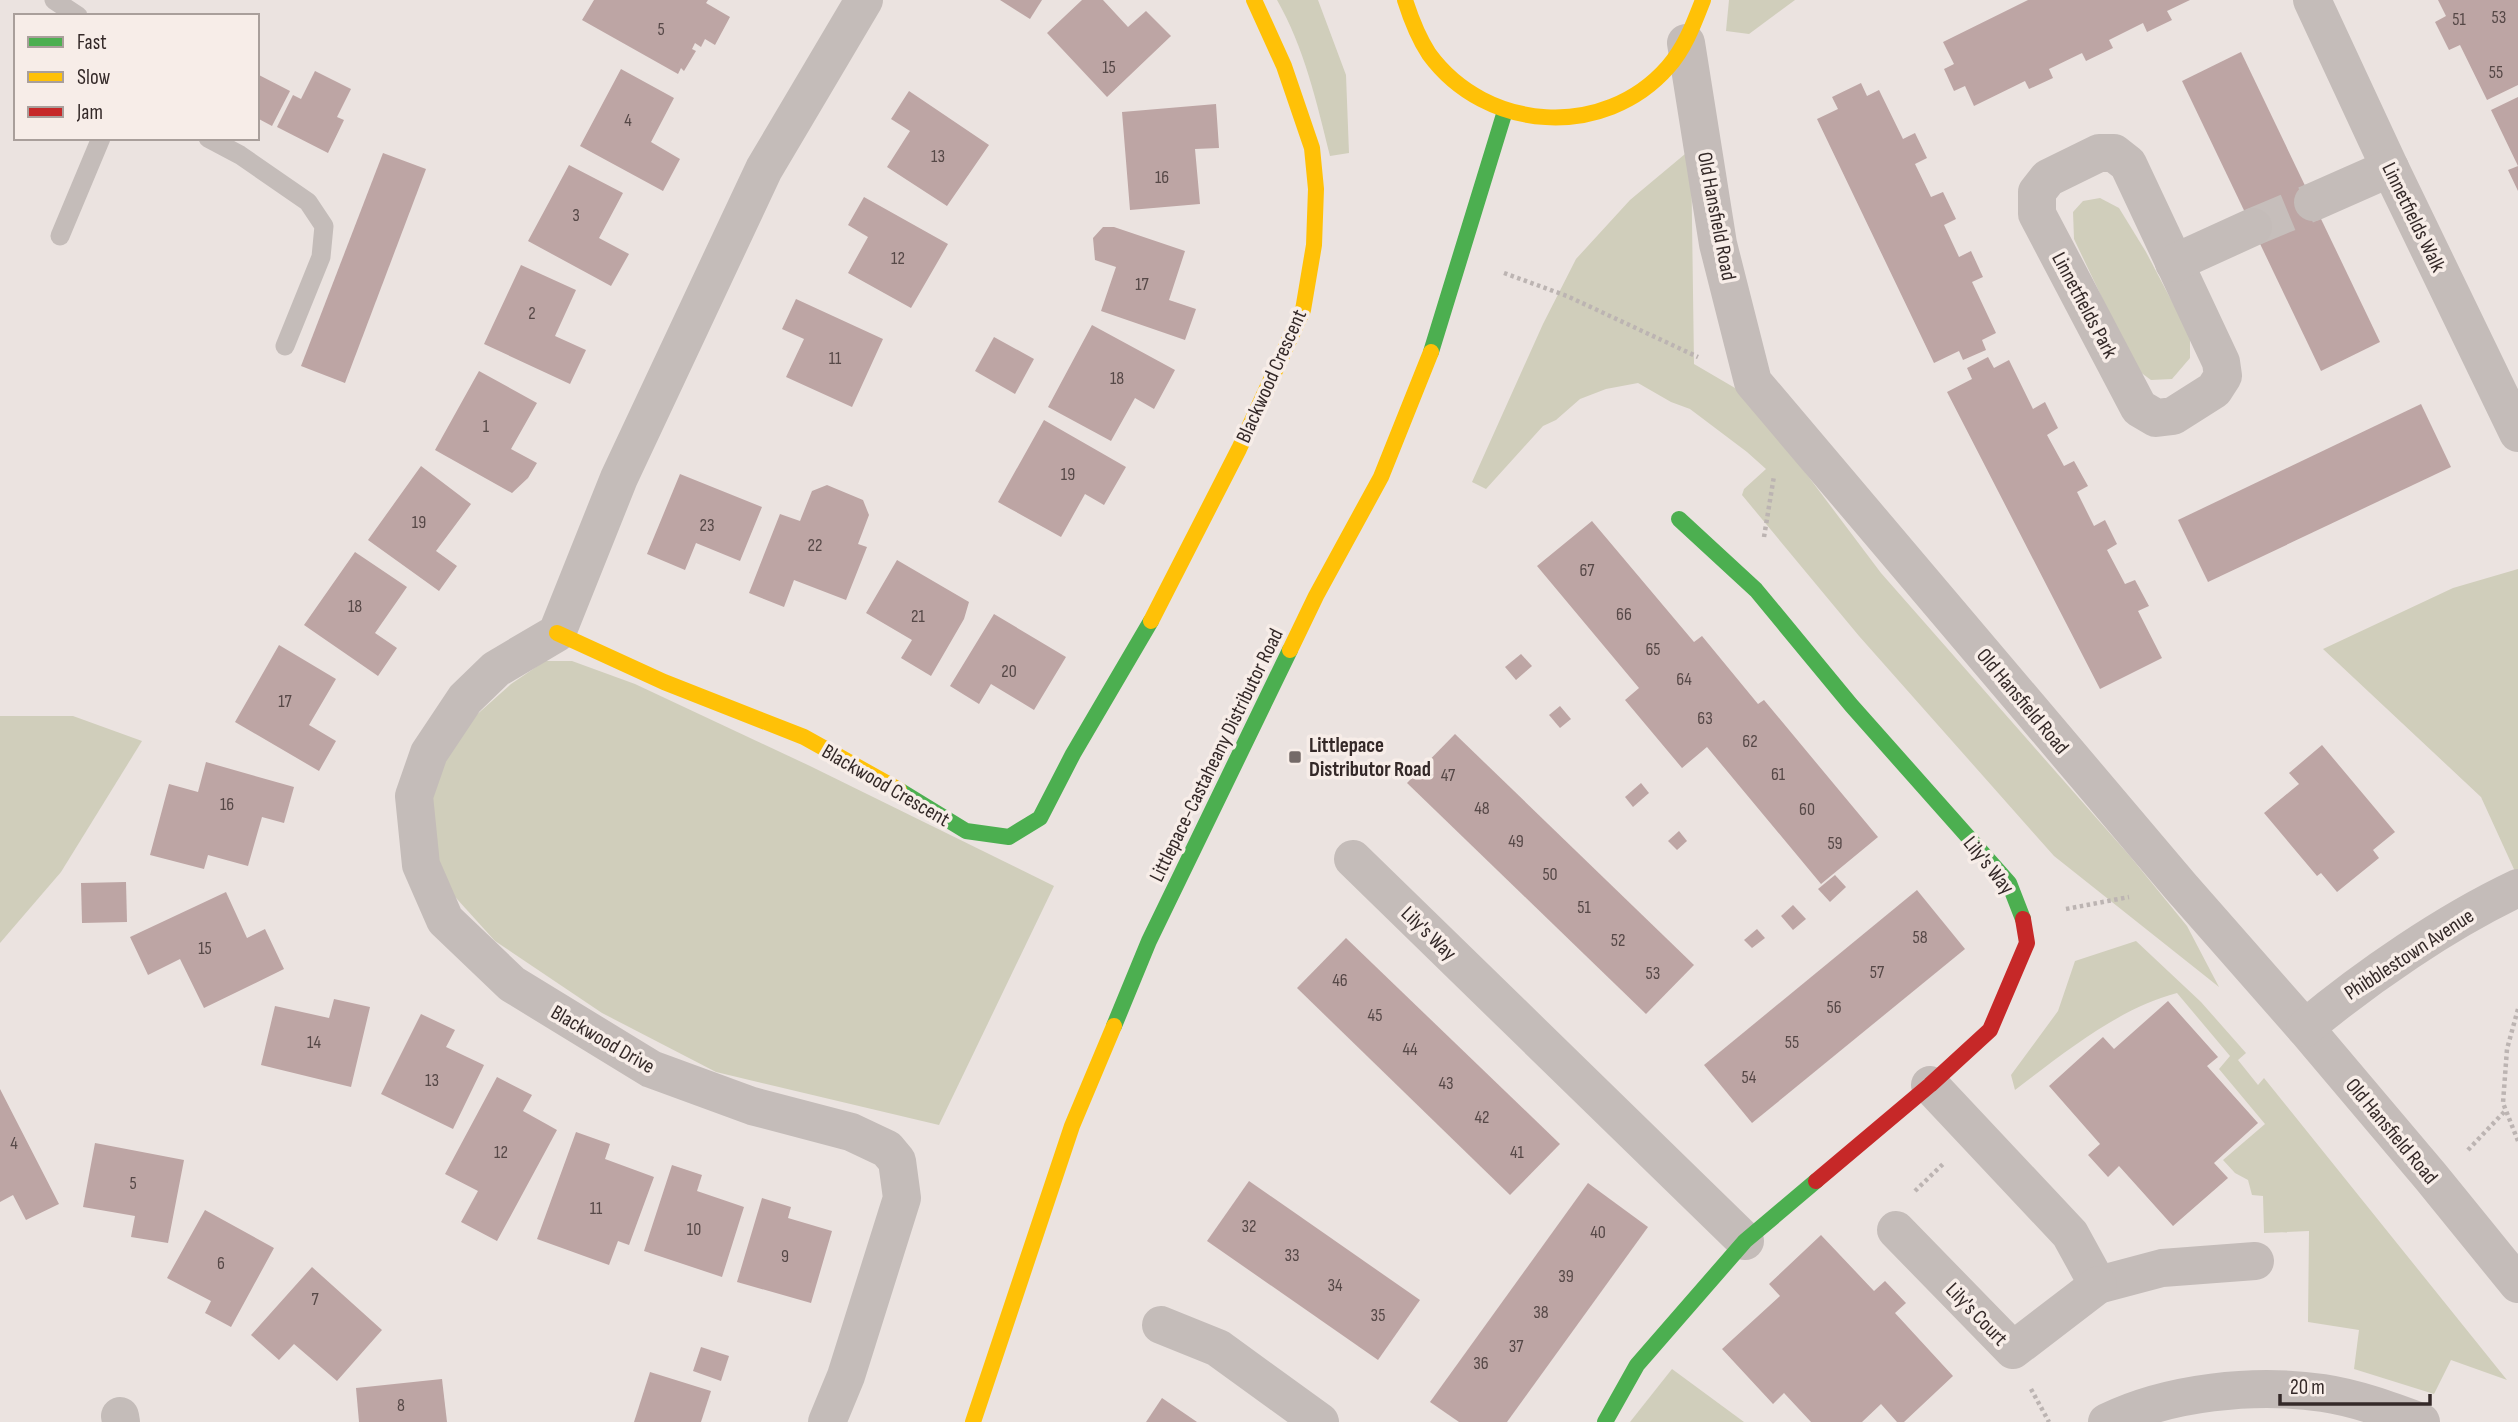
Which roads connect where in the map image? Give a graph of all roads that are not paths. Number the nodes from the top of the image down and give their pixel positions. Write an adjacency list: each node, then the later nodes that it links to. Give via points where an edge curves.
1 (54, 0): 7 (lane)
2 (864, 0): 20 (street, via 764,169 619,478)
3 (1254, 0): 20 (street, Blackwood Crescent, via 1311,148 1316,188 1314,245 1303,310 1162,603 1040,818 1009,837 966,831 804,737 664,682)
4 (1405, 0): 9 (street, via 1431,58 1464,89)
5 (1703, 0): 8 (street)
6 (2312, 0): 12 (street, Linnetfields Walk)
7 (75, 14)
8 (1686, 43): 9 (street, via 1660,76 1627,100 1587,115 1546,118); 23 (street, Old Hansfield Road, via 1718,244 1753,382)
9 (1505, 111): 32 (street, Littlepace-Castaheany Distributor Road, via 1429,360 1381,477 1316,596 1139,966 1072,1126)
10 (100, 140): 15 (lane)
11 (212, 140): 17 (lane, via 308,202 324,226 320,257)
12 (2390, 168): 13 (street); 18 (street, Linnetfields Walk)
13 (2313, 202)
14 (2253, 227): 16 (street)
15 (60, 236)
16 (2174, 263): 16 (street, Linnetfields Park, via 2221,362 2223,376 2214,390 2173,416 2156,418 2139,408 2043,226 2037,214 2037,192 2048,178 2099,153 2114,153 2128,164)
17 (285, 346)
18 (2518, 433)
19 (1679, 519): 24 (street, Lily's Way, via 1756,590 2008,883 2024,916 2027,943 1990,1030)
20 (557, 633): 31 (street, Blackwood Drive, via 496,668 465,699 429,753 414,796 421,865 444,920 512,984 651,1069 752,1106 851,1132 887,1149 897,1161 902,1198)
21 (1353, 859): 26 (street, Lily's Way)
22 (2518, 888): 23 (street, Phibblestown Avenue, via 2407,953)
23 (2305, 1028): 28 (street, Old Hansfield Road)
24 (1930, 1085): 26 (street, Lily's Way); 29 (street, via 2070,1234)
25 (1896, 1230): 29 (street, Lily's Court, via 2013,1350)
26 (1745, 1241): 34 (street, Lily's Way, via 1637,1364)
27 (2255, 1261): 29 (street, Lily's Court, via 2162,1268)
28 (2518, 1284)
29 (2098, 1285)
30 (1161, 1325): 33 (street, via 1218,1348)
31 (827, 1422)
32 (972, 1422)
33 (1320, 1422)
34 (1605, 1422)
35 (2107, 1422): 36 (street, via 2131,1410 2192,1395 2253,1390 2322,1393)
36 (2421, 1422)

